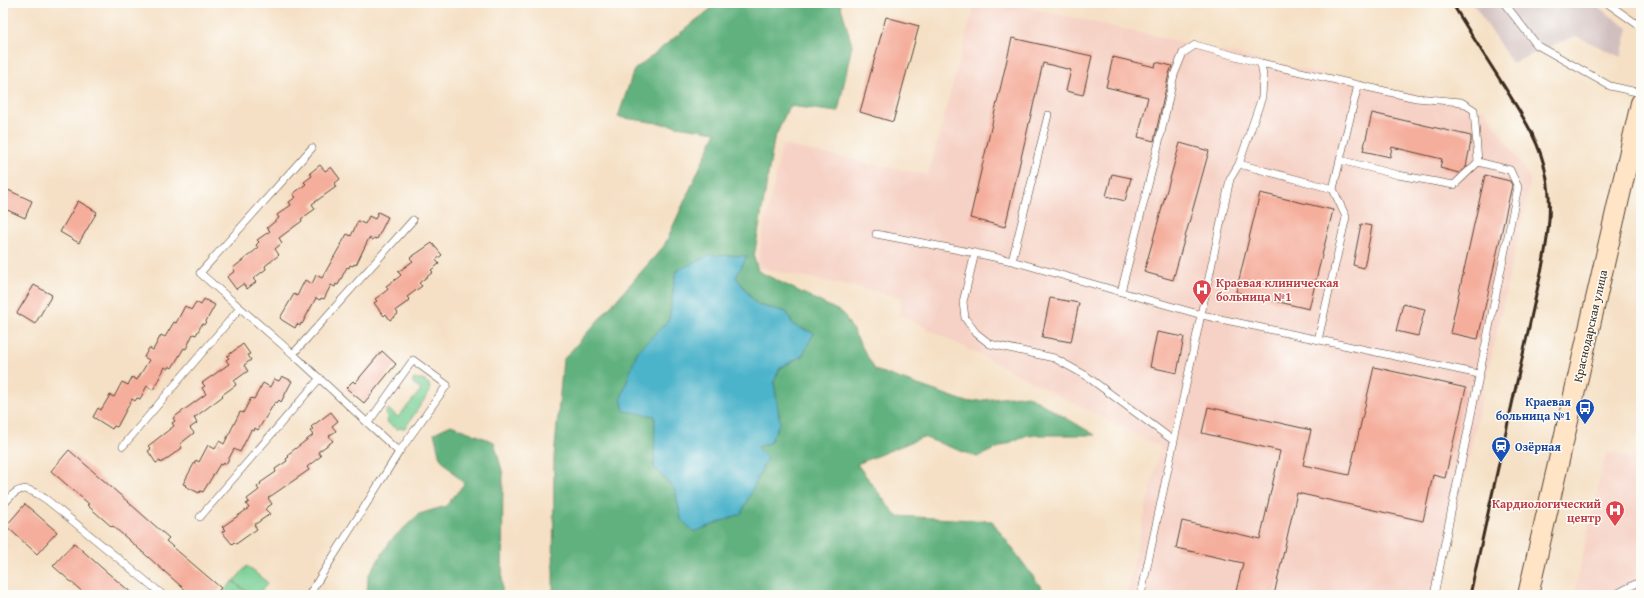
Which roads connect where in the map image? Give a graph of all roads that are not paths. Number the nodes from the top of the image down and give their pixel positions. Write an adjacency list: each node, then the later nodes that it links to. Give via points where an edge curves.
1 (1504, 3): 6 (lane, via 1538,45 1610,86)
2 (1607, 3): 3 (lane)
3 (1641, 28)
4 (1261, 63): 5 (lane); 12 (lane, via 1262,96); 18 (lane, via 1195,45 1183,53 1174,75)
5 (1358, 85): 10 (lane); 11 (lane, via 1416,98 1461,102 1474,110)
6 (1641, 93)
7 (1641, 103): 36 (main road, Краснодарская улица, via 1633,149)
8 (1048, 115): 17 (lane)
9 (312, 148): 19 (lane, via 200,273)
10 (1340, 160): 11 (lane, via 1398,175 1454,185); 13 (lane)
11 (1478, 162): 23 (lane, via 1510,170 1518,187)
12 (1239, 164): 13 (lane); 20 (lane, via 1230,179)
13 (1333, 189): 21 (lane, via 1346,216)
14 (413, 220): 22 (lane)
15 (876, 234): 16 (lane)
16 (975, 253): 17 (lane); 26 (lane, via 963,302 965,318 976,333 990,344 1054,358 1086,375)
17 (1012, 261): 18 (lane)
18 (1121, 292): 20 (lane)
19 (240, 308): 22 (lane); 27 (lane)
20 (1202, 315): 21 (lane); 26 (lane)
21 (1318, 340): 23 (lane)
22 (293, 354): 24 (lane)
23 (1479, 374): 35 (lane)
24 (320, 378): 25 (lane); 30 (lane)
25 (368, 423): 28 (lane); 28 (lane, via 413,360 447,384)
26 (1174, 441): 34 (lane)
27 (123, 446)
28 (398, 452): 33 (lane)
29 (3, 505): 32 (lane, via 20,489 33,490)
30 (200, 517)
31 (1641, 581): 37 (lane)
32 (163, 595)
33 (309, 595)
34 (1141, 595)
35 (1434, 595)
36 (1528, 595)
37 (1618, 595)

